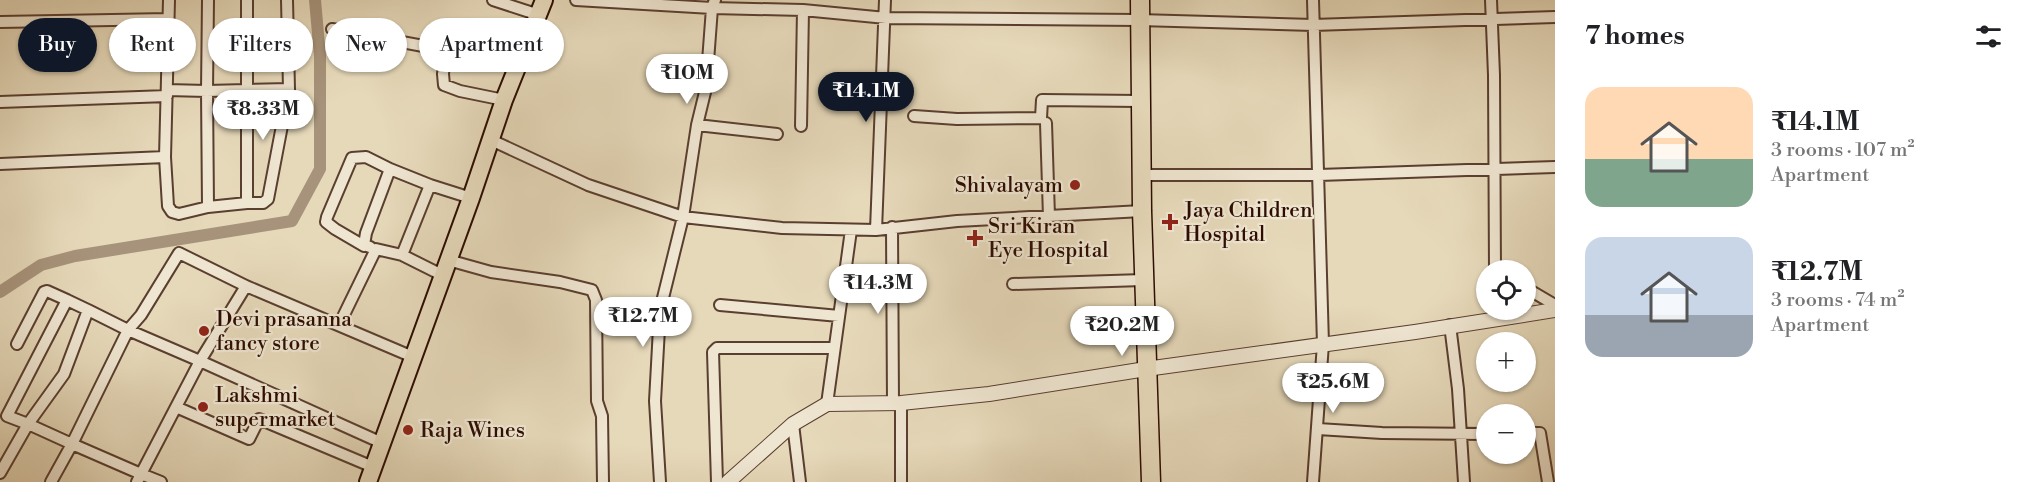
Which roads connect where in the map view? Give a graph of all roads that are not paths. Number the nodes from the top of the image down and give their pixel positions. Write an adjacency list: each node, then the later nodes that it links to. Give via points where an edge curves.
1 (169, 0): 15 (street)
2 (208, 0): 26 (street)
3 (246, 0): 24 (street)
4 (288, 0): 25 (street)
5 (493, 0): 12 (street)
6 (576, 0): 11 (street)
7 (885, 0): 16 (street)
8 (1140, 0): 19 (highway)
9 (1313, 0): 21 (street)
10 (1491, 0): 17 (street)
11 (714, 4): 13 (street); 33 (street, via 706,88)
12 (541, 8): 28 (main road)
13 (803, 10): 16 (street); 34 (street)
14 (1555, 17): 17 (street)
15 (168, 18)
16 (886, 18): 19 (street); 53 (street)
17 (1492, 19): 21 (street); 41 (street)
18 (109, 20): 20 (street)
19 (1139, 20): 21 (street); 29 (highway)
20 (0, 22)
21 (1313, 25): 43 (street)
22 (407, 43): 28 (street, via 434,48 445,55 444,85)
23 (167, 72): 27 (street)
24 (248, 89): 25 (street); 26 (street); 46 (street)
25 (289, 89): 46 (street, via 270,194 263,203)
26 (207, 91): 27 (street); 47 (street)
27 (167, 93): 30 (street); 37 (street)
28 (504, 100): 36 (main road)
29 (1140, 101): 31 (street, via 1042,100 1041,118); 42 (highway)
30 (0, 102)
31 (914, 116)
32 (1046, 123): 50 (street)
33 (697, 125): 35 (street); 49 (street)
34 (801, 126)
35 (777, 134)
36 (491, 140): 45 (main road); 49 (street, via 588,185)
37 (165, 157): 38 (street); 47 (street, via 168,206 172,212)
38 (0, 164)
39 (1555, 167): 41 (street)
40 (390, 169): 44 (street); 54 (street); 54 (street, via 366,157 352,158 327,217 326,222)
41 (1494, 170): 43 (street); 57 (street)
42 (1142, 175): 43 (street); 48 (highway)
43 (1319, 175): 75 (street)
44 (430, 185): 45 (street); 56 (street)
45 (471, 198): 58 (main road)
46 (248, 203): 47 (street)
47 (208, 207)
48 (1142, 211): 50 (street); 59 (highway)
49 (683, 217): 52 (street, via 782,228); 98 (street, via 660,310 655,401)
50 (1049, 217): 51 (street)
51 (892, 227): 53 (street); 80 (street)
52 (851, 230): 53 (street); 69 (street)
53 (876, 230)
54 (364, 246): 55 (street)
55 (376, 249): 56 (street); 71 (street)
56 (402, 255): 58 (street)
57 (1494, 260)
58 (445, 268): 77 (main road); 97 (street, via 560,282 592,290 596,300)
59 (1143, 280): 60 (street); 79 (highway)
60 (1013, 284)
61 (246, 286): 71 (street); 73 (street, via 179,253); 78 (street)
62 (1536, 294): 64 (street)
63 (67, 300): 66 (street); 74 (street, via 44,292); 83 (street)
64 (1555, 305)
65 (720, 306): 69 (street)
66 (88, 310): 73 (street); 84 (street, via 64,374)
67 (1555, 310): 68 (street)
68 (1536, 311)
69 (839, 316): 76 (street)
70 (1476, 319): 72 (street)
71 (339, 324): 77 (street)
72 (1450, 326): 75 (street); 89 (street)
73 (128, 330): 78 (street); 91 (street)
74 (16, 344)
75 (1323, 344): 79 (street); 86 (street)
76 (834, 348): 81 (street); 99 (street, via 717,348 713,352)
77 (413, 357): 90 (main road)
78 (200, 361): 82 (street); 90 (street)
79 (1146, 369): 80 (street, via 989,394); 103 (highway)
80 (897, 403): 81 (street); 102 (street)
81 (827, 404): 85 (street)
82 (176, 407): 93 (street, via 249,439 259,419); 94 (street)
83 (4, 414): 84 (street)
84 (28, 424): 91 (street); 92 (street)
85 (793, 424): 100 (street); 101 (street)
86 (1318, 429): 89 (street); 104 (street)
87 (1536, 433): 106 (street, via 1540,433)
88 (1476, 434): 89 (street)
89 (1461, 435): 105 (street)
90 (382, 443): 93 (main road)
91 (72, 444): 94 (street); 95 (street)
92 (0, 472)
93 (370, 475)
94 (139, 478): 96 (street)
95 (51, 482)
96 (161, 482)
97 (603, 482)
98 (660, 482)
99 (717, 482)
100 (728, 482)
101 (800, 482)
102 (902, 482)
103 (1151, 482)
104 (1313, 482)
105 (1464, 482)
106 (1548, 482)

